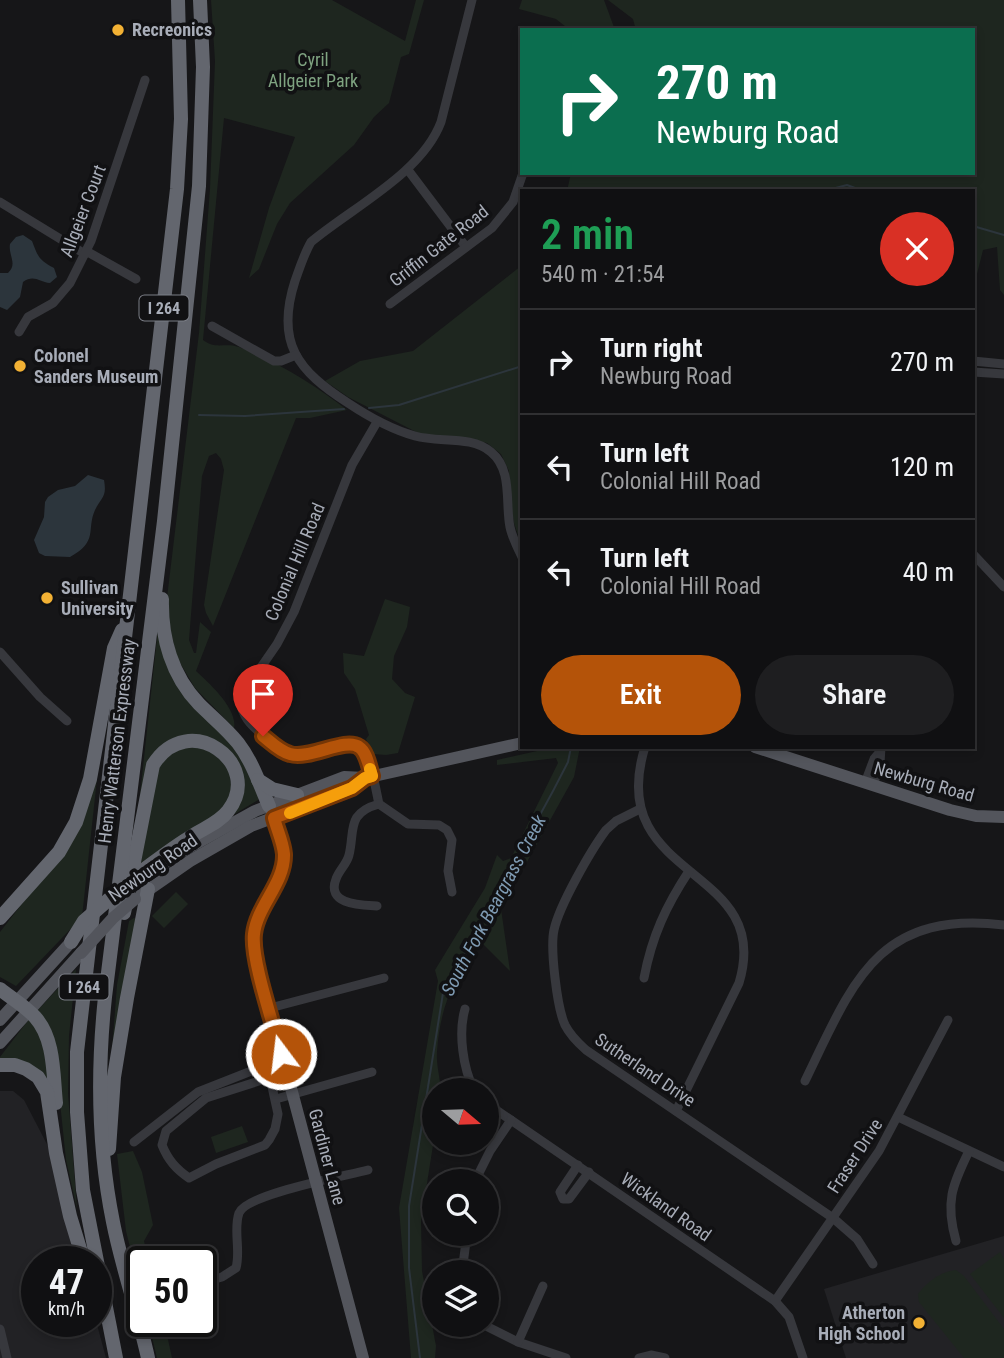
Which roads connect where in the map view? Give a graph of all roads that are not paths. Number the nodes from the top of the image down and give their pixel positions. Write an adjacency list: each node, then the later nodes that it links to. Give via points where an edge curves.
1 (178, 0): 24 (highway, Henry Watterson Expressway / I 264, via 177,189)
2 (200, 0): 20 (highway, Henry Watterson Expressway / I 264, via 199,186)
3 (472, 0): 5 (street, via 437,131)
4 (145, 80): 9 (street, Allgeier Court)
5 (408, 170): 8 (street); 14 (street, via 306,249 288,309 288,330)
6 (522, 175): 8 (street, Griffin Gate Road, via 508,210)
7 (0, 202): 9 (street)
8 (466, 247): 11 (street, Griffin Gate Road)
9 (85, 253): 10 (street); 13 (street, Allgeier Court, via 62,296 28,317)
10 (136, 279)
11 (390, 304)
12 (212, 326): 14 (street, via 274,361)
13 (19, 332)
14 (296, 355): 19 (street, via 314,380)
15 (975, 361): 16 (street)
16 (1004, 364)
17 (975, 372): 18 (street)
18 (1004, 374)
19 (377, 422): 21 (street, via 424,438 476,444 493,453 504,472 510,529); 31 (street, Colonial Hill Road, via 352,464 290,620 246,689 242,706 250,725 291,754 359,747 365,753)
20 (164, 521): 32 (highway, via 169,538 162,613 169,655 185,687 238,743); 45 (highway, Henry Watterson Expressway / I 264)
21 (520, 552)
22 (975, 556): 23 (street)
23 (1004, 587)
24 (128, 616): 43 (highway, via 114,648 90,779 76,822 59,852); 90 (highway, Henry Watterson Expressway / I 264, via 76,1079 83,1191)
25 (0, 652): 26 (street)
26 (67, 720)
27 (520, 743): 31 (main road, Newburg Road)
28 (645, 749): 36 (street, via 638,776)
29 (761, 749): 33 (main road, Newburg Road)
30 (880, 750): 33 (street, via 880,763)
31 (369, 777): 34 (main road, Newburg Road, via 344,777); 35 (street); 37 (main road, Newburg Road, via 352,788)
32 (258, 780): 34 (highway); 37 (highway)
33 (869, 784): 38 (main road, Newburg Road, via 950,810)
34 (297, 795): 37 (main road, Newburg Road)
35 (379, 804): 41 (street, via 408,824 434,824 447,830 452,840 448,872); 42 (street, via 353,823 349,856 335,885 344,902)
36 (640, 809): 39 (street, via 657,842); 64 (street, Sutherland Drive, via 616,821 602,836 562,908 552,945 561,1016 570,1034 586,1050)
37 (271, 812): 40 (main road, Newburg Road, via 233,822); 51 (main road, Gardiner Lane, via 284,859 254,935)
38 (1004, 817)
39 (689, 871): 48 (street, via 655,933); 64 (street, via 730,908 740,931 743,958 735,992)
40 (140, 883): 45 (highway, via 231,806 237,787 235,771 217,747 202,741 180,742 153,765 125,911); 46 (main road, Newburg Road, bridge, via 135,899); 46 (highway, bridge, via 84,921); 70 (highway)
41 (452, 892)
42 (377, 906)
43 (0, 918)
44 (1004, 925): 61 (street, via 936,925 911,934 884,952 847,996)
45 (111, 944): 70 (highway, Henry Watterson Expressway / I 264, via 99,1075)
46 (76, 948): 50 (main road, Newburg Road); 53 (main road, Newburg Road)
47 (384, 978): 51 (street)
48 (644, 978)
49 (0, 989): 50 (highway)
50 (16, 1001): 53 (highway); 54 (main road, Newburg Road)
51 (270, 1009): 57 (main road, Gardiner Lane)
52 (465, 1009): 60 (street, via 462,1034)
53 (28, 1011): 56 (main road, Newburg Road); 72 (highway, via 44,1030 49,1048)
54 (0, 1020)
55 (948, 1020): 66 (street, Fraser Drive)
56 (0, 1043)
57 (281, 1054): 62 (main road, Gardiner Lane); 68 (street, via 264,1066 198,1093)
58 (0, 1065): 72 (highway, via 26,1069 43,1084 50,1098)
59 (372, 1072): 62 (street)
60 (469, 1078)
61 (805, 1080)
62 (292, 1094): 63 (street); 77 (main road, Gardiner Lane)
63 (276, 1099): 63 (street, via 277,1121 265,1144 189,1178 166,1156 162,1145 166,1131 206,1098 265,1079 271,1082)
64 (676, 1111): 78 (street, Sutherland Drive)
65 (499, 1112): 67 (street, Wickland Road)
66 (898, 1116): 69 (street); 78 (street, Fraser Drive)
67 (512, 1120): 71 (street, Wickland Road); 74 (street)
68 (134, 1142)
69 (970, 1151): 73 (street); 79 (street, via 950,1199)
70 (104, 1164): 91 (highway, Henry Watterson Expressway / I 264, via 117,1243)
71 (578, 1165): 76 (street, Wickland Road); 76 (street, via 561,1192 563,1199 573,1195)
72 (61, 1167): 80 (highway)
73 (1004, 1167)
74 (481, 1169)
75 (368, 1170): 77 (street)
76 (589, 1172): 84 (street, Wickland Road)
77 (316, 1184): 82 (street, via 280,1191 243,1207 238,1216 236,1268); 92 (main road, Gardiner Lane)
78 (832, 1217): 81 (street, Sutherland Drive, via 857,1239); 84 (street, Fraser Drive)
79 (956, 1241)
80 (80, 1246)
81 (873, 1264)
82 (217, 1278)
83 (543, 1286): 88 (street)
84 (775, 1301): 96 (street, Wickland Road, via 789,1317)
85 (0, 1329): 89 (street)
86 (499, 1332): 88 (street)
87 (108, 1337): 90 (highway)
88 (518, 1342): 93 (street)
89 (7, 1358)
90 (115, 1358)
91 (148, 1358)
92 (363, 1358)
93 (566, 1358)
94 (639, 1358): 95 (street)
95 (665, 1358)
96 (803, 1358)

